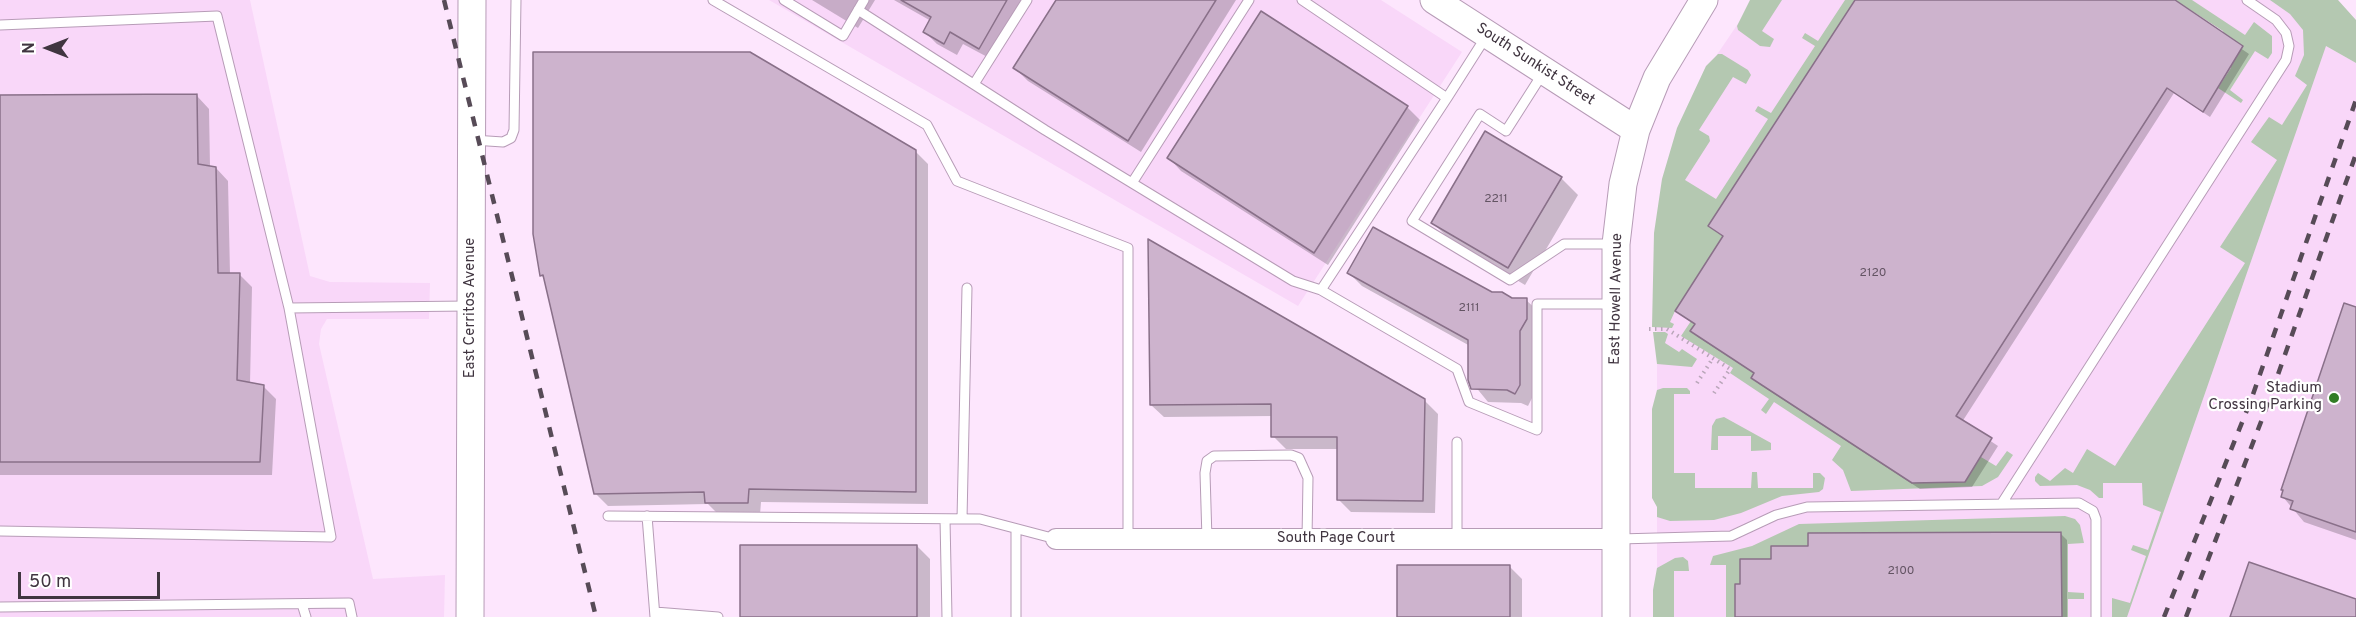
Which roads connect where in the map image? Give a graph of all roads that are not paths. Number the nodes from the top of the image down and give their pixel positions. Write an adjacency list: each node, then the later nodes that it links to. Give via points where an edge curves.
1 (472, 0): 19 (street, East Cerritos Avenue)
2 (516, 0): 19 (lane, via 514,130 504,142)
3 (713, 0): 36 (lane, via 927,125 957,181 1128,248)
4 (784, 0): 12 (lane, via 843,36)
5 (864, 0): 12 (lane)
6 (1027, 0): 16 (lane)
7 (1249, 0): 20 (lane)
8 (1302, 0): 17 (lane)
9 (1434, 0): 14 (street, South Sunkist Street)
10 (1704, 0): 18 (street, East Howell Avenue, via 1657,78)
11 (2247, 0): 28 (lane, via 2276,20 2286,33 2286,60)
12 (858, 10): 16 (lane)
13 (0, 25): 26 (lane, via 217,16)
14 (1487, 34): 15 (street, South Sunkist Street); 17 (lane)
15 (1544, 71): 18 (street, South Sunkist Street); 21 (lane, via 1506,131 1480,114 1413,221 1510,280 1564,244)
16 (974, 84): 20 (lane)
17 (1447, 98): 23 (lane)
18 (1636, 130): 21 (street, East Howell Avenue, via 1623,184)
19 (472, 140): 25 (street, East Cerritos Avenue)
20 (1132, 183): 23 (lane, via 1293,281)
21 (1617, 244): 24 (street, East Howell Avenue)
22 (967, 288): 32 (lane)
23 (1321, 290): 24 (lane, via 1457,369 1469,402 1537,430 1537,304)
24 (1616, 304): 40 (street, East Howell Avenue)
25 (471, 306): 26 (lane); 48 (street, East Cerritos Avenue)
26 (289, 308): 34 (lane, via 331,537)
27 (1457, 442): 39 (lane)
28 (2002, 503): 40 (lane, via 1807,507 1776,514 1731,536); 53 (lane, via 2079,503 2093,511)
29 (608, 516): 30 (lane)
30 (647, 516): 31 (lane); 44 (lane)
31 (945, 519): 32 (lane); 50 (lane)
32 (962, 519): 33 (lane, via 980,519)
33 (1016, 529): 35 (lane); 51 (lane)
34 (0, 531)
35 (1056, 539): 36 (street, South Page Court)
36 (1128, 539): 37 (street, South Page Court)
37 (1207, 539): 38 (street, South Page Court); 38 (lane, via 1207,461 1215,456 1291,455 1299,458 1308,478)
38 (1308, 539): 39 (street, South Page Court)
39 (1457, 539): 40 (street, South Page Court)
40 (1616, 539): 52 (street, East Howell Avenue)
41 (302, 604): 42 (lane); 46 (lane); 47 (lane, via 349,603)
42 (195, 606): 43 (lane); 45 (lane)
43 (0, 608)
44 (655, 615): 49 (lane)
45 (195, 617)
46 (306, 617)
47 (352, 617)
48 (470, 617)
49 (718, 617)
50 (947, 617)
51 (1016, 617)
52 (1616, 617)
53 (2096, 617)

